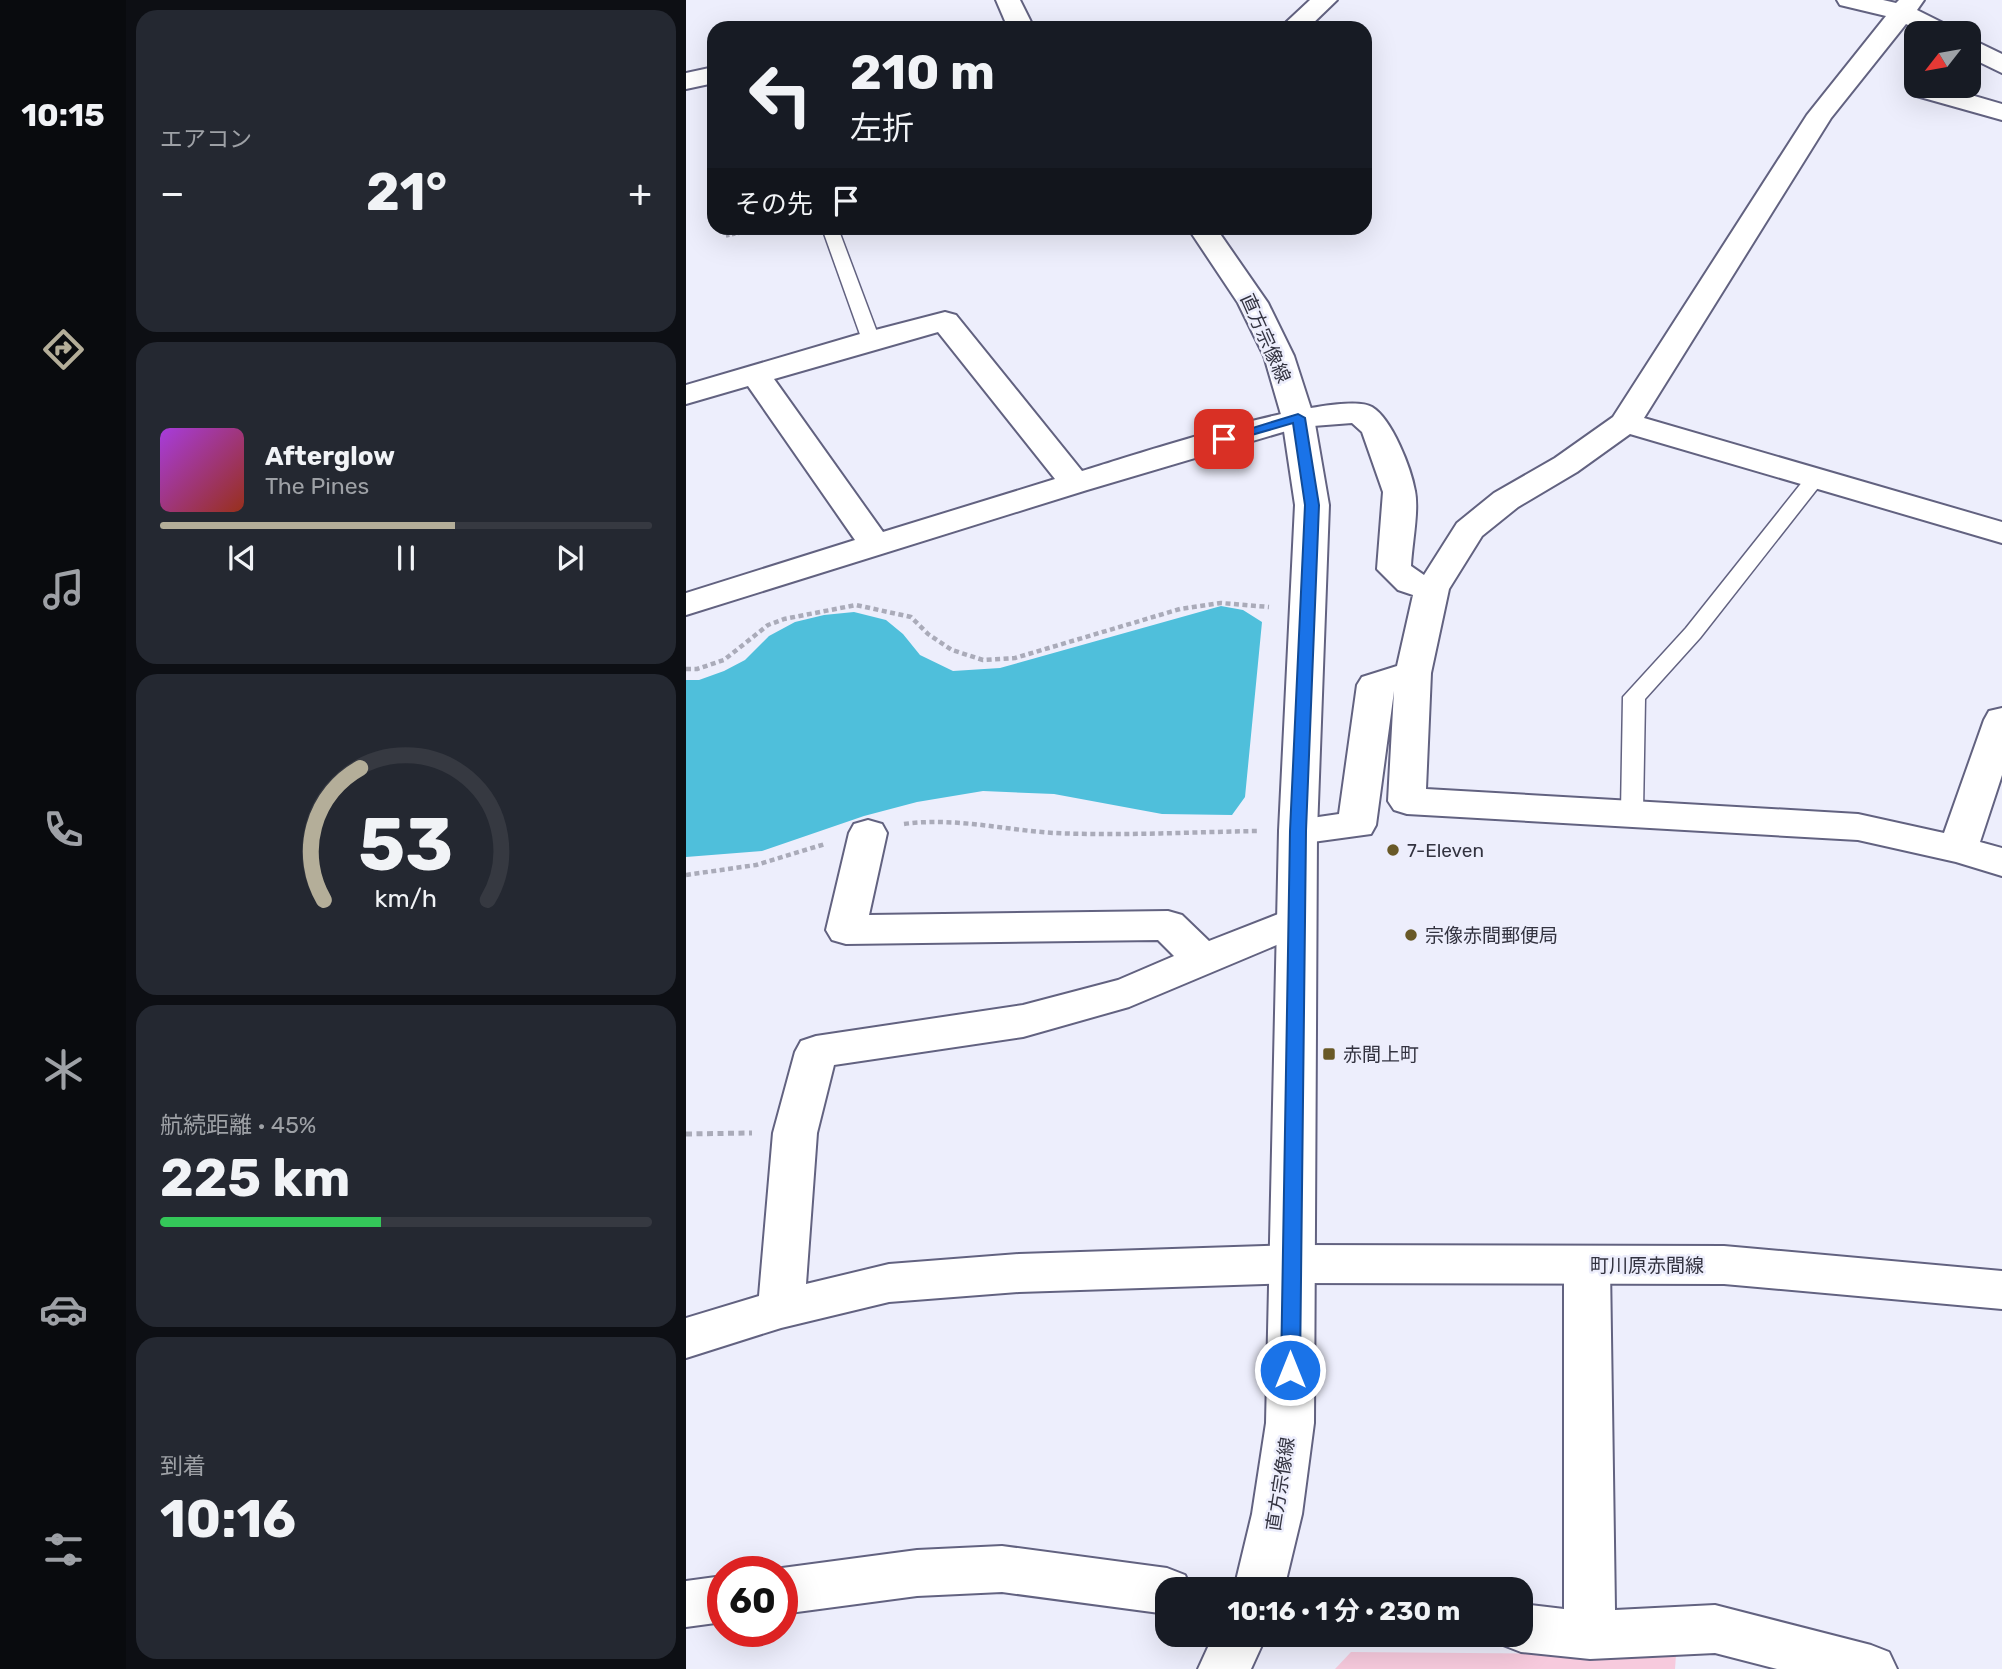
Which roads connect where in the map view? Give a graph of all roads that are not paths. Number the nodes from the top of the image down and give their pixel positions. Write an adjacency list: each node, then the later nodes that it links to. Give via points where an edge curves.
1 (1008, 0): 5 (street)
2 (1325, 0): 6 (street)
3 (1849, 0): 4 (street)
4 (1907, 6): 7 (street); 22 (street, via 1820,115)
5 (1018, 21)
6 (1301, 21)
7 (1928, 21)
8 (1981, 54): 9 (street)
9 (2002, 65)
10 (707, 76): 11 (street)
11 (686, 81)
12 (686, 90): 13 (street)
13 (686, 97)
14 (1953, 98): 15 (street)
15 (2002, 112)
16 (832, 235): 18 (lane)
17 (1207, 235): 21 (street, 直方宗像線, via 1253,303 1279,356)
18 (870, 340): 19 (street); 24 (street, via 945,321)
19 (756, 375): 20 (street); 26 (street)
20 (686, 395)
21 (1298, 418): 24 (street); 27 (street, via 1360,413 1377,429 1399,492 1394,569 1410,582); 32 (street, 直方宗像線, via 1312,505)
22 (1625, 424): 23 (street); 27 (street, via 1506,500 1469,530)
23 (1814, 480): 25 (street); 31 (lane, via 1693,633 1633,697)
24 (1075, 482): 26 (street)
25 (2002, 533)
26 (876, 546): 28 (street)
27 (1432, 589): 29 (street)
28 (686, 604)
29 (1413, 673): 31 (street, via 1407,802); 32 (street, via 1375,685 1357,825)
30 (2002, 720): 34 (street)
31 (1632, 812): 34 (street, via 1858,827)
32 (1298, 831): 36 (street, 直方宗像線)
33 (868, 832): 37 (street, via 846,930 1168,925)
34 (1958, 849): 35 (street)
35 (2002, 862)
36 (1296, 921): 37 (street); 38 (street, 直方宗像線)
37 (1204, 961): 41 (street, via 1129,992 1023,1021 816,1052 795,1133)
38 (1291, 1264): 39 (street, 町川原赤間線); 41 (street, 町川原赤間線, via 1019,1273 889,1283); 43 (street, 直方宗像線, via 1290,1423 1277,1514)
39 (1587, 1265): 40 (street, 町川原赤間線, via 1724,1265); 49 (street)
40 (2002, 1290)
41 (781, 1309): 42 (street, 町川原赤間線)
42 (686, 1338)
43 (1262, 1577)
44 (798, 1589): 45 (street, via 917,1573 1002,1569)
45 (1155, 1589)
46 (707, 1602): 47 (street)
47 (686, 1604)
48 (1533, 1629): 49 (street)
49 (1590, 1635): 52 (street, via 1716,1629)
50 (1235, 1647): 51 (street)
51 (1224, 1669)
52 (1871, 1669)

